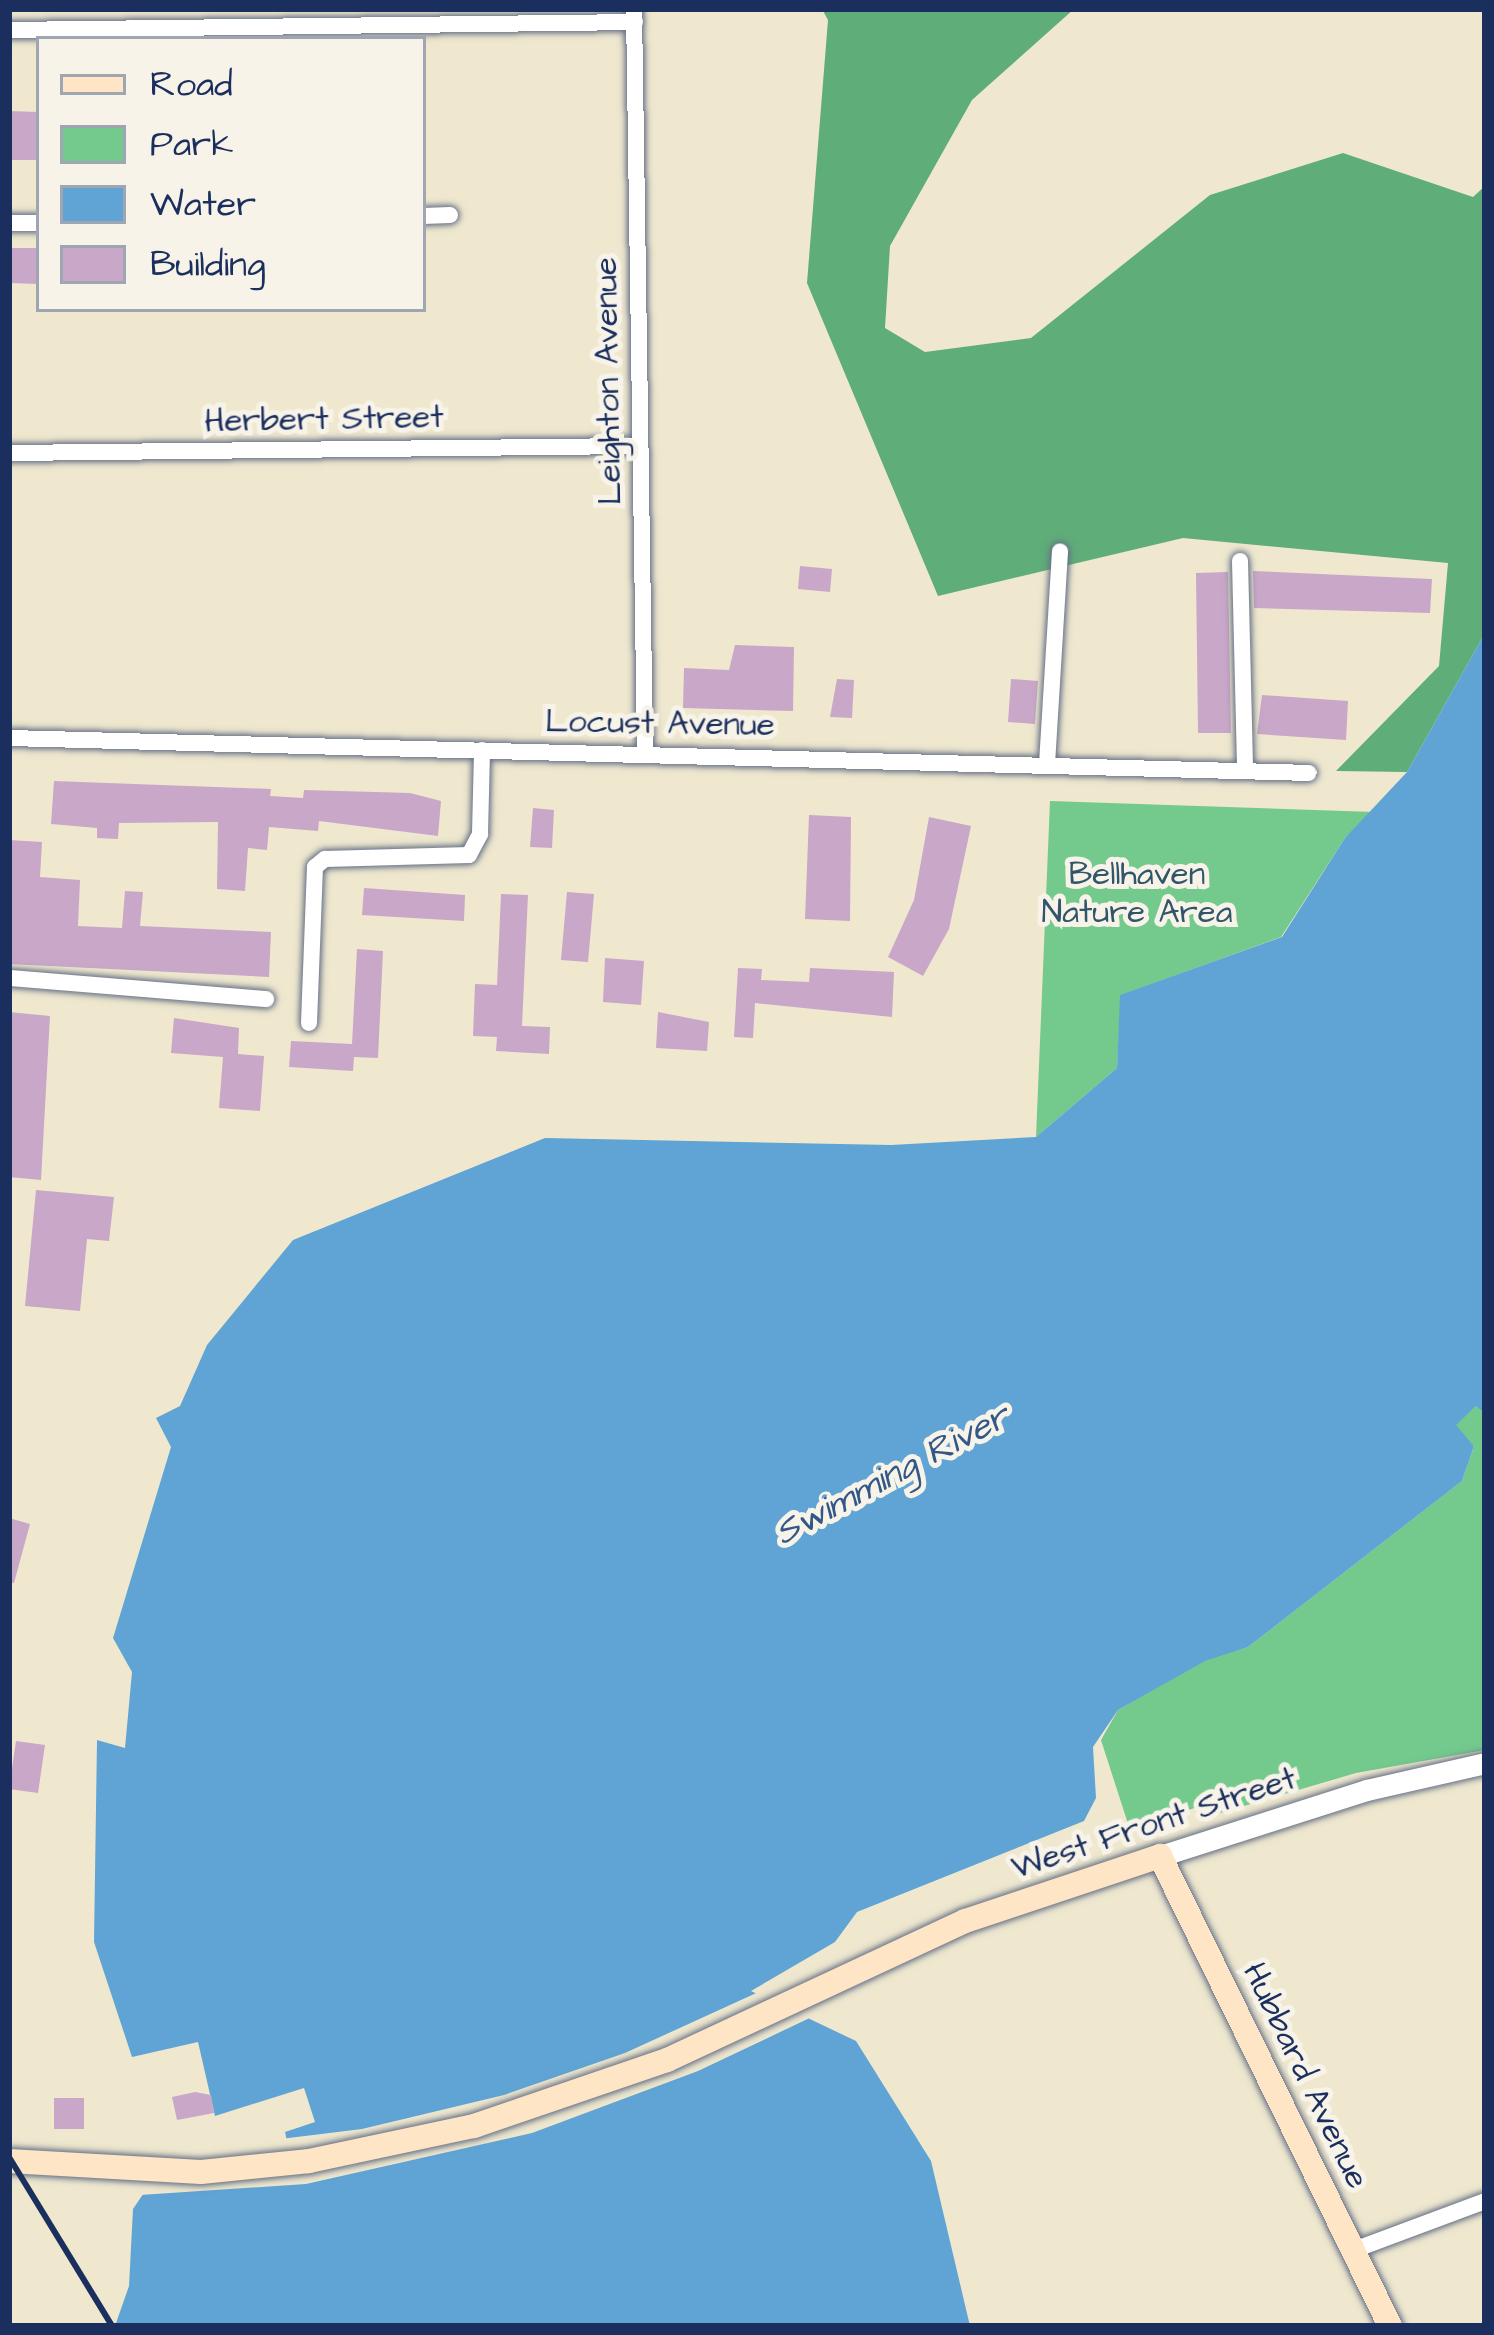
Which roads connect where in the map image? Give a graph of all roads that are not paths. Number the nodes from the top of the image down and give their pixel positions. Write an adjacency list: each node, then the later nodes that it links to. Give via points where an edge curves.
1 (634, 15): 2 (street); 5 (street, Leighton Avenue)
2 (9, 30)
3 (450, 215): 4 (street)
4 (426, 216)
5 (639, 446): 6 (street, Herbert Street); 11 (street, Leighton Avenue)
6 (9, 453)
7 (1060, 551): 12 (street)
8 (1240, 561): 13 (street)
9 (9, 738): 10 (street, Locust Avenue)
10 (482, 750): 11 (street, Locust Avenue); 17 (street, via 480,835 469,855 325,859 315,867)
11 (645, 753): 12 (street, Locust Avenue)
12 (1046, 764): 13 (street, Locust Avenue)
13 (1245, 771): 14 (street, Locust Avenue)
14 (1310, 773)
15 (9, 978): 16 (street)
16 (266, 999)
17 (309, 1023)
18 (1485, 1763): 19 (street, West Front Street, via 1367,1790)
19 (1160, 1856): 20 (main road, West Front Street, via 965,1921 667,2060 474,2126 292,2163 154,2174); 22 (main road, Hubbard Avenue)
20 (9, 2162)
21 (1485, 2201): 22 (street)
22 (1354, 2249): 23 (main road, Hubbard Avenue)
23 (1390, 2326)

